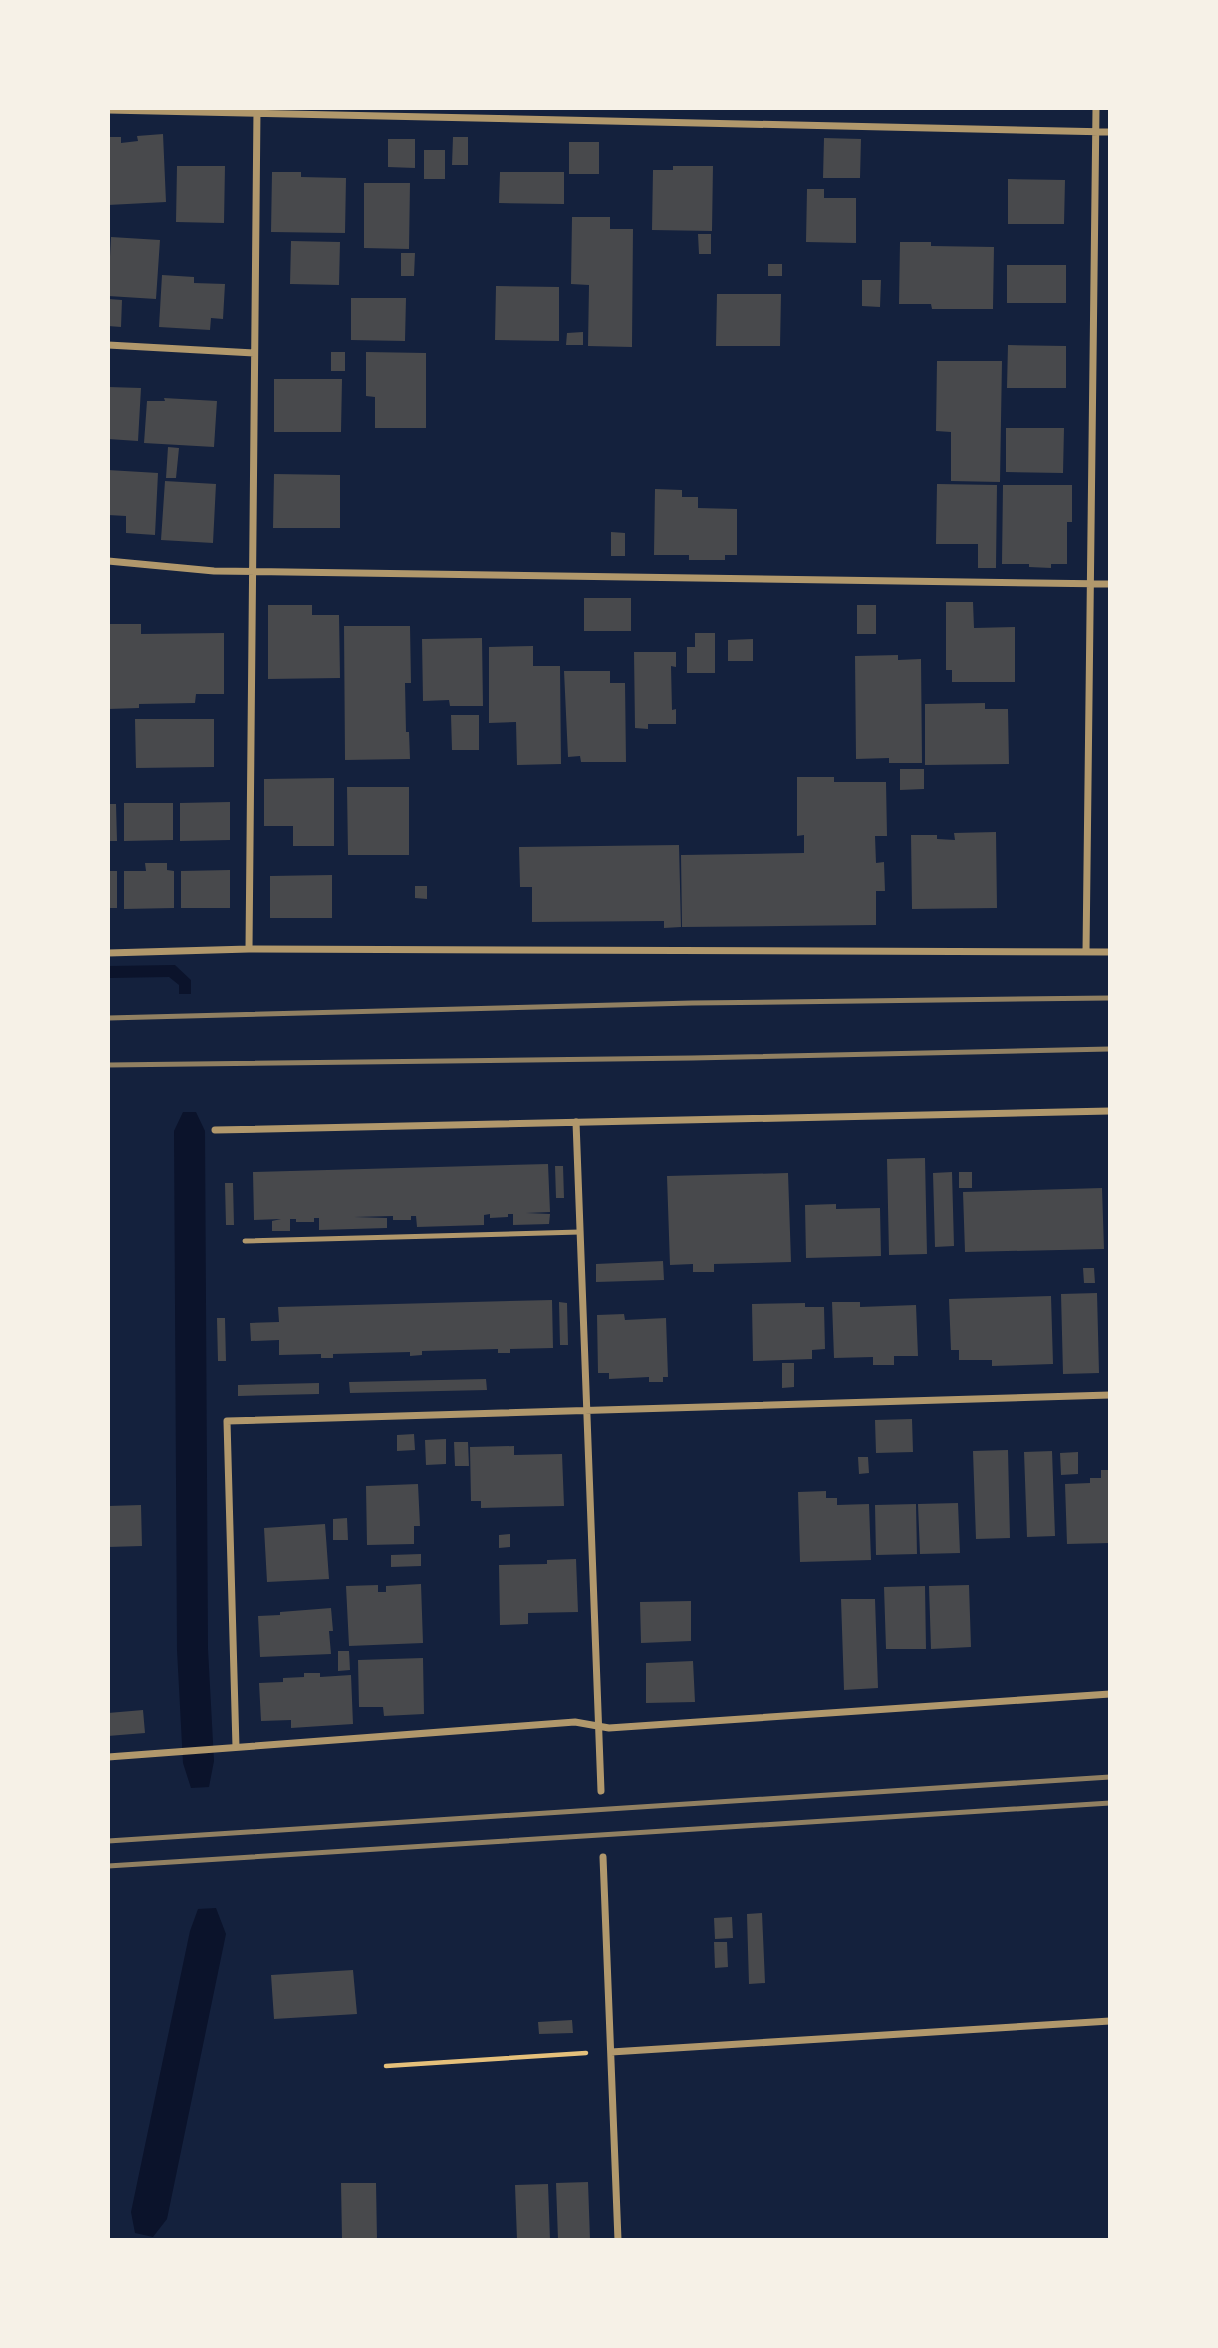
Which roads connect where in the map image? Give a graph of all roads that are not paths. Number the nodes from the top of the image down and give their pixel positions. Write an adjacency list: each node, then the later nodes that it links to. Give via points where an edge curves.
1 (1096, 108): 4 (street)
2 (108, 110): 3 (street)
3 (257, 112): 4 (street); 7 (street)
4 (1096, 132): 5 (street); 10 (street)
5 (1110, 132)
6 (108, 345): 7 (street)
7 (254, 353): 9 (street)
8 (108, 561): 9 (street)
9 (252, 572): 10 (street); 12 (street)
10 (1090, 584): 11 (street); 15 (street)
11 (1110, 584)
12 (249, 949): 14 (street); 15 (street)
13 (1110, 952): 15 (street)
14 (108, 953)
15 (1086, 953)
16 (1110, 1111): 17 (street)
17 (576, 1122): 18 (street); 19 (street)
18 (215, 1130)
19 (580, 1232): 20 (lane); 22 (street)
20 (246, 1241)
21 (1110, 1395): 22 (street)
22 (586, 1411): 24 (street); 25 (street, via 226,1421)
23 (1110, 1694): 24 (street, via 609,1728)
24 (598, 1725): 25 (street, via 575,1722); 27 (street)
25 (236, 1747): 26 (street)
26 (108, 1757)
27 (601, 1791)
28 (603, 1857): 30 (street)
29 (1110, 2021): 30 (street)
30 (611, 2052): 31 (street)
31 (618, 2239)

